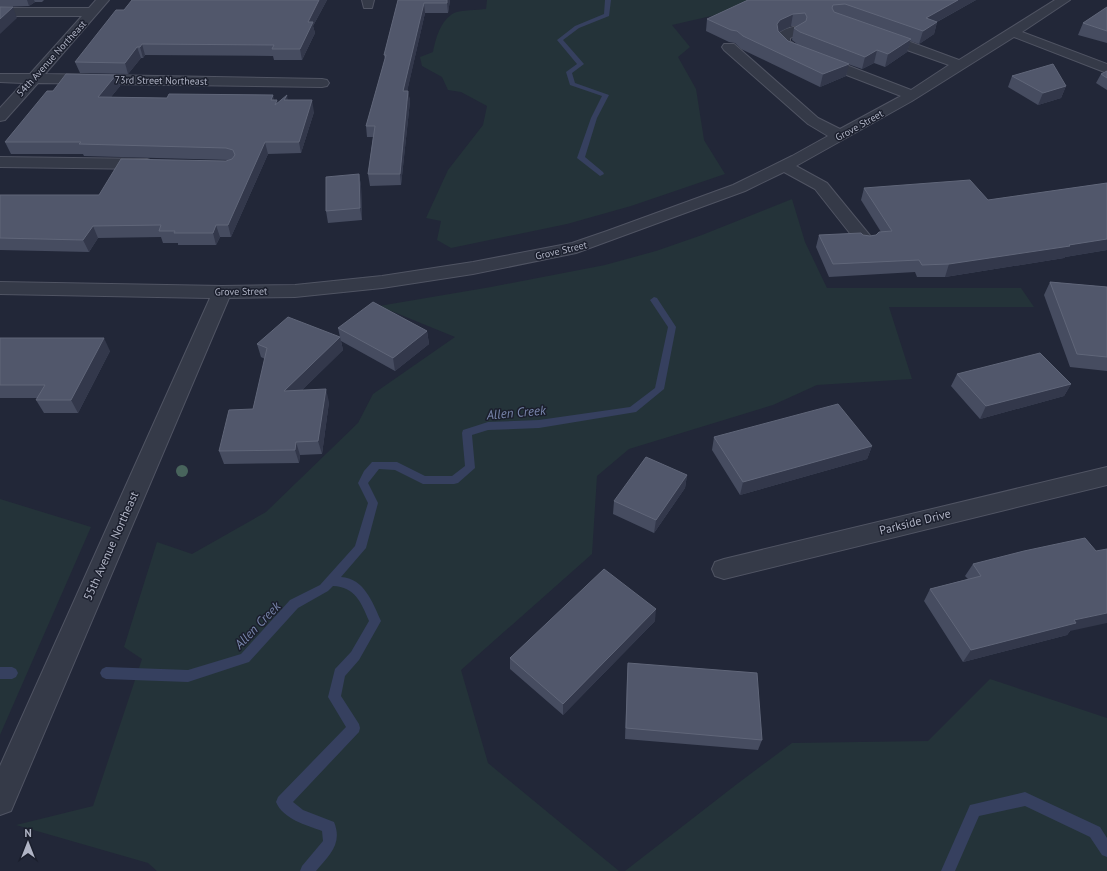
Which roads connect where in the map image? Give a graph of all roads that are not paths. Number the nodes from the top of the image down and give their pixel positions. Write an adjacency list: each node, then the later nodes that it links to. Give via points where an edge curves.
1 (103, 0): 4 (street, 54th Avenue Northeast)
2 (1064, 0): 7 (street, Grove Street)
3 (0, 12): 4 (street)
4 (92, 12): 12 (street, 54th Avenue Northeast)
5 (797, 30): 14 (street, via 783,36 784,43 792,49)
6 (867, 31): 9 (street)
7 (1012, 32): 9 (street, Grove Street); 10 (street)
8 (729, 47): 16 (street, via 813,121)
9 (961, 65): 14 (street, Grove Street)
10 (1107, 69)
11 (0, 78): 12 (street, 73rd Street Northeast)
12 (33, 78): 13 (street, 73rd Street Northeast); 15 (street, 54th Avenue Northeast)
13 (322, 83)
14 (912, 95): 16 (street, Grove Street)
15 (0, 117)
16 (840, 136): 19 (street, Grove Street)
17 (0, 162): 18 (street)
18 (158, 165)
19 (784, 166): 20 (street, via 821,186); 22 (street, Grove Street, via 739,188 576,248 382,282 295,291)
20 (866, 242)
21 (0, 288): 22 (street, Grove Street)
22 (222, 292): 25 (street, 55th Avenue Northeast)
23 (1107, 476): 24 (street, Parkside Drive)
24 (724, 568)
25 (0, 800)

